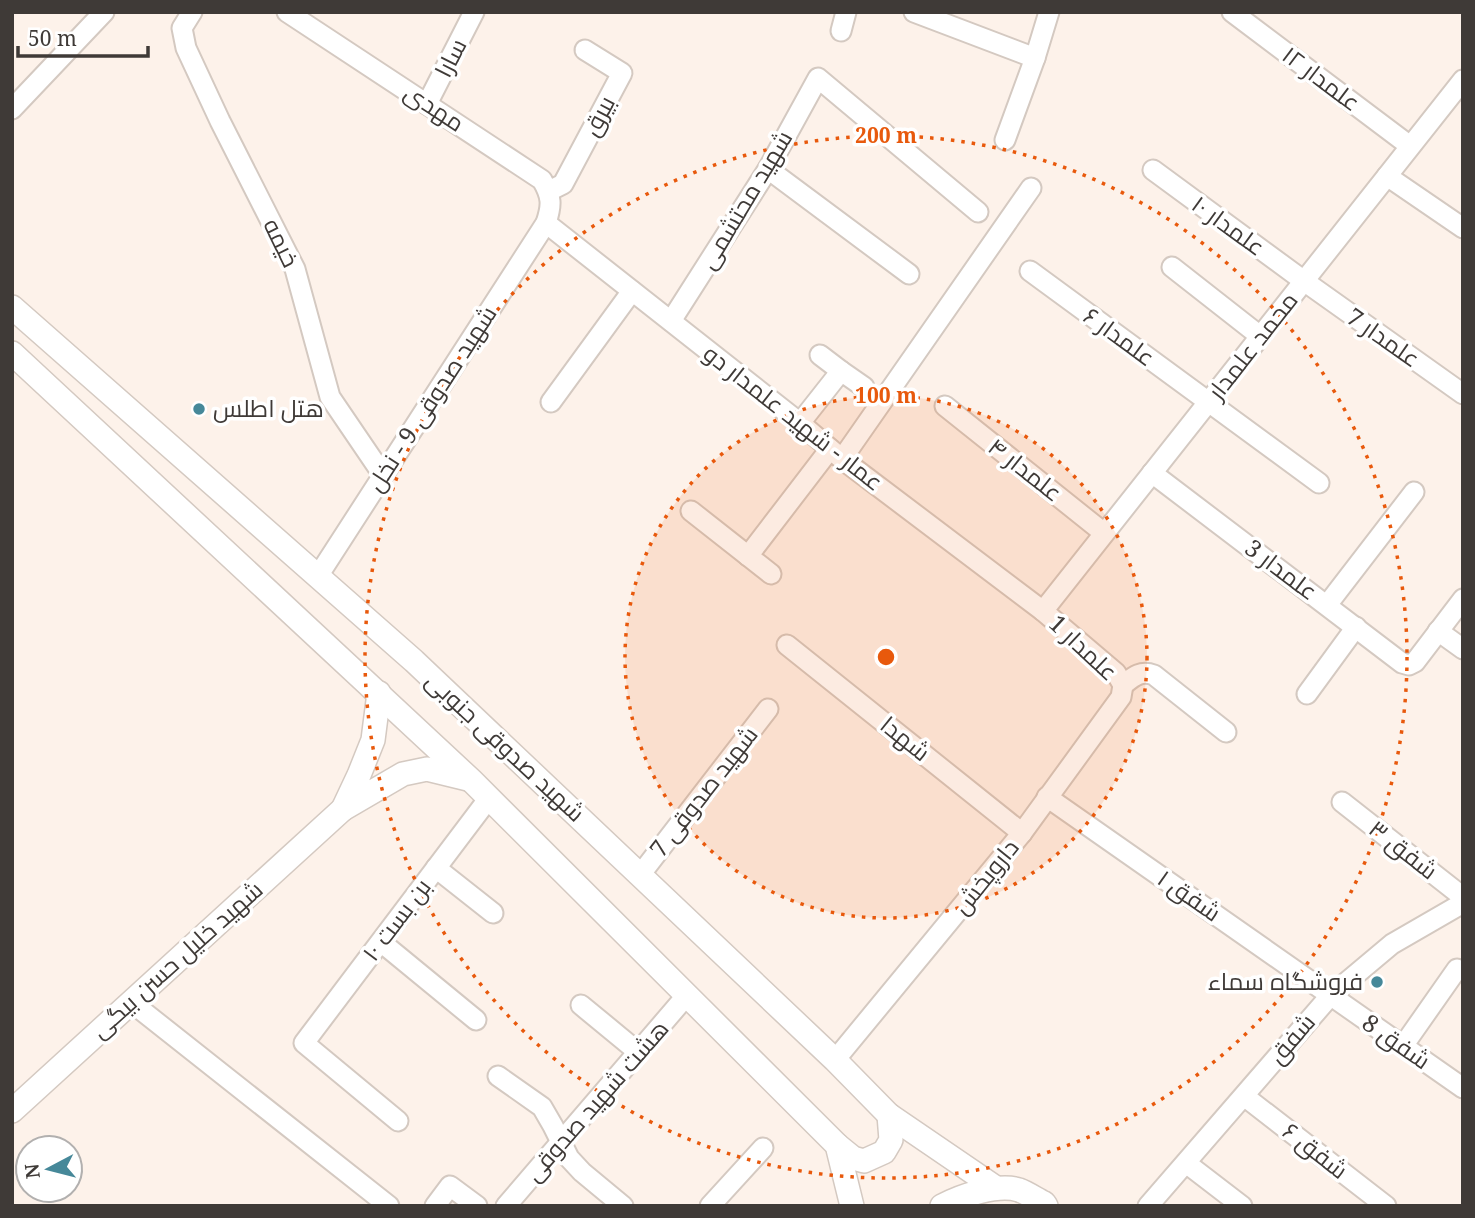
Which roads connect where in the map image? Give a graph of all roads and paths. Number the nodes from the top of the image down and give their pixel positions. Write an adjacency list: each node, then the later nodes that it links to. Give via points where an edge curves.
1 (104, 12): 12 (street)
2 (192, 12): 42 (street, خیمه, via 182,28 186,48 295,269 330,397)
3 (474, 12): 11 (street, سارا)
4 (914, 12): 9 (street)
5 (1049, 12): 9 (street)
6 (1232, 12): 14 (street, علمدار ۱۲)
7 (291, 13): 11 (street, مهدی)
8 (585, 51): 19 (street, بیرق, via 622,73 562,184)
9 (1035, 58): 13 (street)
10 (1463, 80): 14 (street, محمد علمدار)
11 (427, 104): 19 (street, مهدی, via 542,180)
12 (12, 109)
13 (1005, 140)
14 (1410, 146): 17 (street, محمد علمدار)
15 (768, 169): 20 (street, شهید محتشمی, via 818,78); 25 (street); 29 (street, شهید محتشمی)
16 (1153, 170): 26 (street, علمدار ۱۰)
17 (1387, 176): 22 (street); 26 (street, محمد علمدار)
18 (1031, 188): 40 (street)
19 (549, 191): 21 (street, via 551,208)
20 (978, 212)
21 (546, 223): 27 (street, عمار - شهید علمدار دو); 42 (street, شهید صدوقی 9 - نخل)
22 (1463, 228)
23 (1172, 267): 30 (street)
24 (1030, 271): 37 (street, علمدار ۶)
25 (909, 274)
26 (1304, 281): 30 (street, محمد علمدار); 35 (street, علمدار 7)
27 (632, 290): 29 (street, عمار - شهید علمدار دو); 36 (street)
28 (12, 307): 49 (main road, شهید صدوقی جنوبی)
29 (671, 321): 39 (street, عمار - شهید علمدار دو)
30 (1260, 336): 37 (street, محمد علمدار)
31 (12, 354): 58 (main road, شهید صدوقی جنوبی)
32 (820, 355): 33 (street)
33 (841, 370): 34 (street); 39 (street)
34 (864, 387)
35 (1463, 394)
36 (551, 402)
37 (1208, 403): 41 (street, محمد علمدار); 43 (street, علمدار ۶)
38 (944, 406): 46 (street, علمدار ۴)
39 (800, 423): 40 (street, عمار - شهید علمدار دو)
40 (836, 454): 47 (street); 52 (street, عمار - شهید علمدار دو)
41 (1152, 473): 46 (street, محمد علمدار); 51 (street, علمدار 3)
42 (383, 475): 49 (street, شهید صدوقی 9 - نخل)
43 (1319, 483)
44 (1414, 492): 51 (street)
45 (691, 511): 47 (street)
46 (1104, 533): 52 (street, محمد علمدار)
47 (748, 556): 48 (street)
48 (771, 574)
49 (317, 576): 69 (main road, شهید صدوقی جنوبی, via 414,661)
50 (1463, 599): 54 (street)
51 (1327, 605): 53 (street, علمدار 3)
52 (1043, 611): 57 (street, علمدار 1, via 1116,673)
53 (1356, 627): 54 (street, علمدار 3, via 1409,665); 59 (street)
54 (1438, 631): 56 (street)
55 (787, 645): 67 (street, شهدا)
56 (1463, 649)
57 (1122, 685): 61 (street, via 1139,673 1154,675); 63 (street, داروپخش, via 1121,697)
58 (379, 693): 62 (main road, شهید صدوقی جنوبی); 66 (main road, via 373,740)
59 (1307, 694)
60 (768, 709): 69 (street, شهید صدوقی 7)
61 (1226, 732)
62 (471, 779): 64 (main road, شهید صدوقی جنوبی); 66 (main road, via 427,769 403,775)
63 (1047, 797): 67 (street, داروپخش); 76 (street, شفق ۱)
64 (489, 798): 68 (street, بن بست ۱۰); 75 (main road, شهید صدوقی جنوبی)
65 (1342, 802): 70 (street, شفق ۳)
66 (343, 809): 77 (main road, شهید خلیل حسن بیگی)
67 (1022, 833): 82 (street, داروپخش)
68 (436, 868): 72 (street); 73 (street, بن بست ۱۰)
69 (640, 875): 82 (main road, شهید صدوقی جنوبی)
70 (1463, 897)
71 (1463, 904): 76 (street, شفق, via 1392,944)
72 (493, 913)
73 (381, 942): 79 (street); 88 (street, بن بست ۱۰, via 304,1043)
74 (1457, 969): 80 (street)
75 (687, 995): 81 (street, هشت شهید صدوقی); 90 (main road, شهید صدوقی جنوبی)
76 (1330, 996): 80 (street, شفق 8); 85 (street, شفق)
77 (131, 1002): 86 (main road, شهید خلیل حسن بیگی); 95 (street)
78 (581, 1005): 81 (street)
79 (476, 1020)
80 (1403, 1046): 84 (street, شفق 8)
81 (638, 1052): 89 (street, هشت شهید صدوقی)
82 (835, 1060): 87 (main road, شهید صدوقی جنوبی)
83 (498, 1076): 89 (street, via 542,1107)
84 (1463, 1088)
85 (1244, 1096): 92 (street, شفق); 94 (street, شفق ۶)
86 (12, 1111)
87 (889, 1115): 90 (main road, via 891,1140 884,1152 864,1161); 93 (main road, شهید صدوقی جنوبی)
88 (398, 1121)
89 (561, 1142): 98 (street, هشت شهید صدوقی); 99 (street, via 582,1172)
90 (837, 1145): 101 (main road)
91 (763, 1149): 100 (street)
92 (1186, 1163): 104 (street, شفق); 105 (street)
93 (996, 1188): 102 (main road); 103 (main road, via 1017,1189)
94 (1384, 1205)
95 (389, 1206)
96 (435, 1206): 97 (street, via 450,1186)
97 (477, 1206)
98 (506, 1206)
99 (623, 1206)
100 (710, 1206)
101 (852, 1206)
102 (942, 1206)
103 (1046, 1206)
104 (1148, 1206)
105 (1242, 1206)

